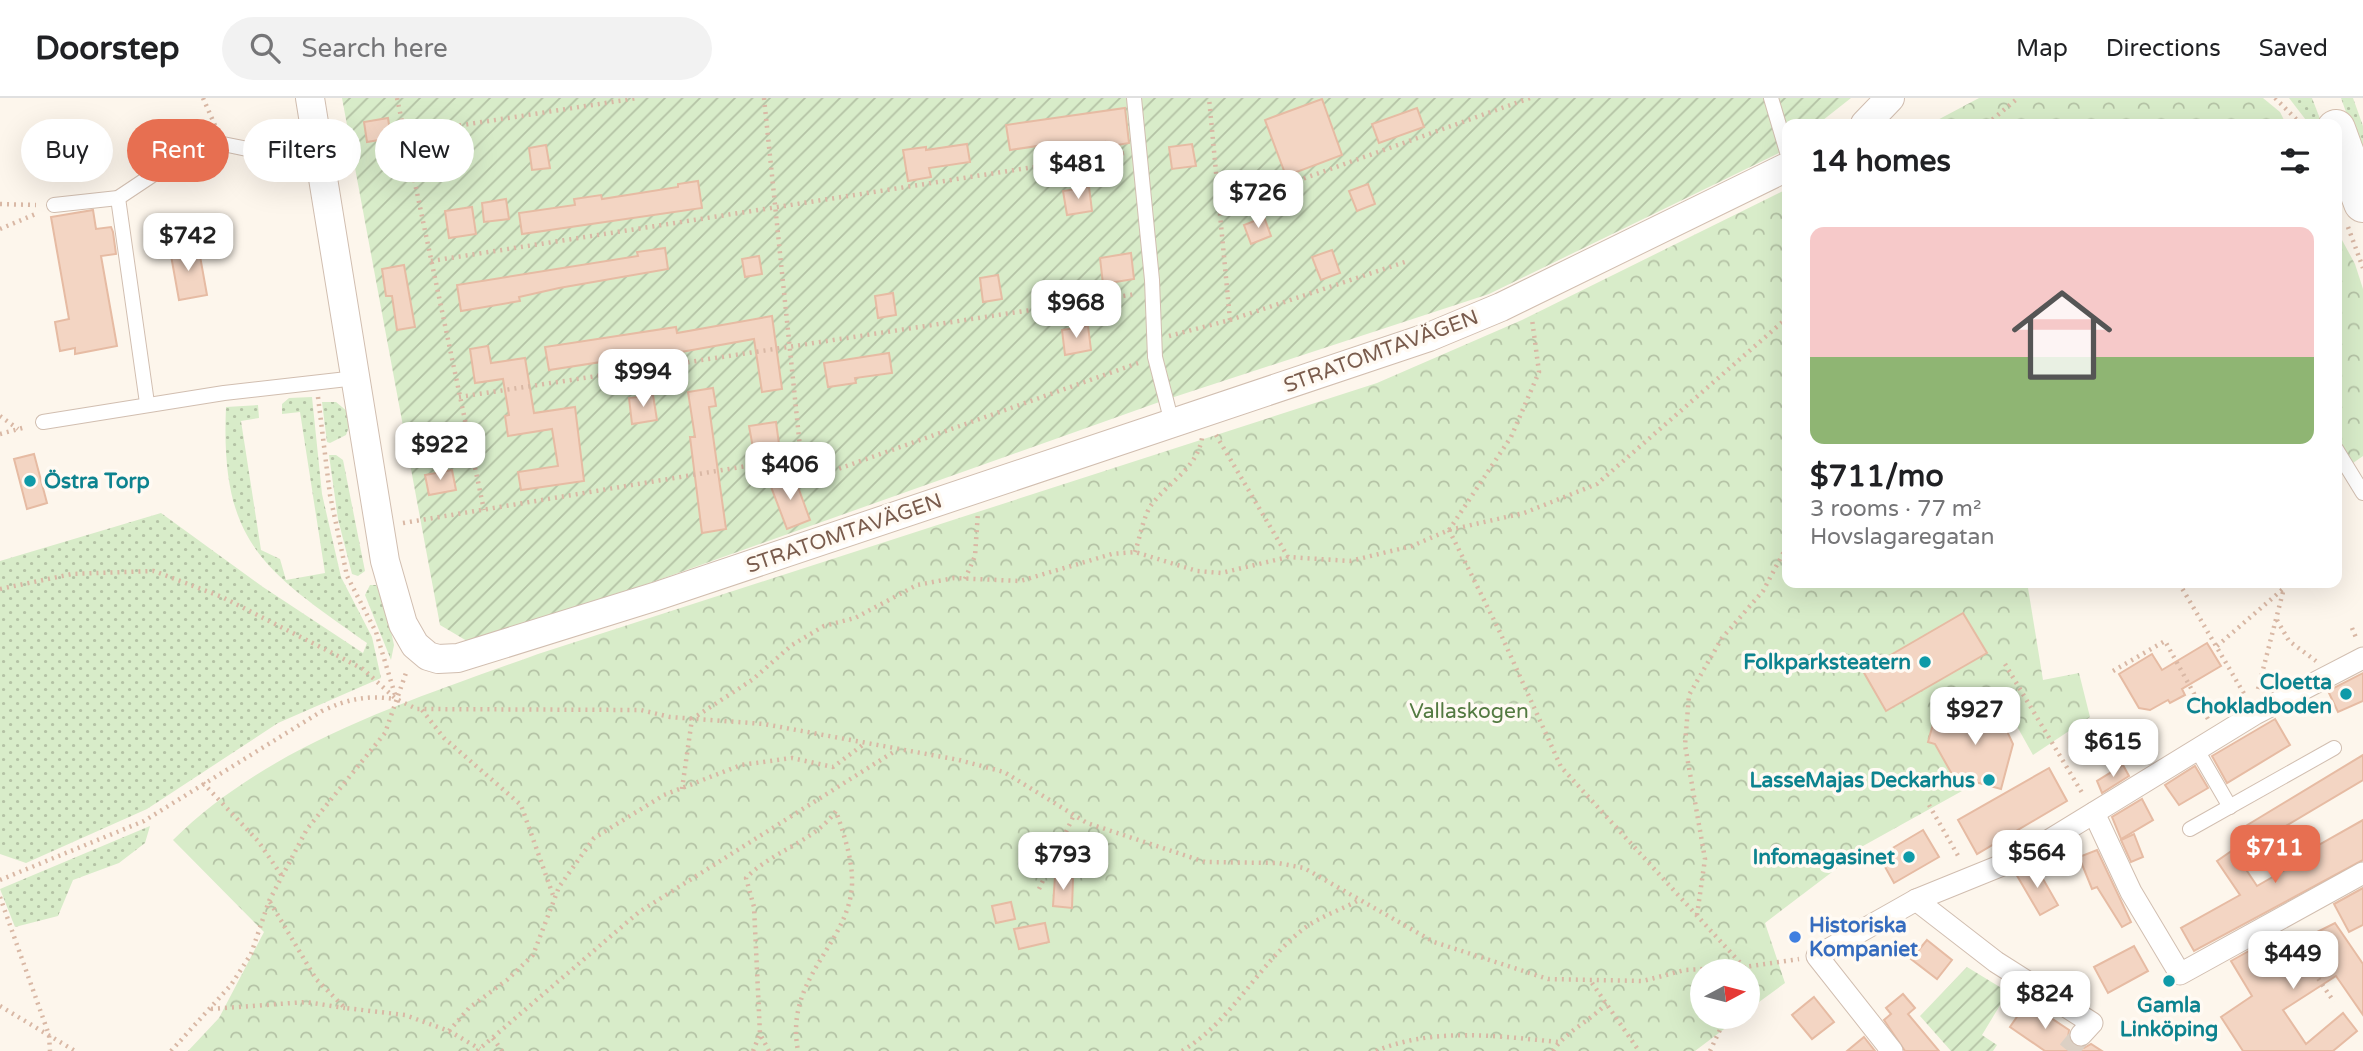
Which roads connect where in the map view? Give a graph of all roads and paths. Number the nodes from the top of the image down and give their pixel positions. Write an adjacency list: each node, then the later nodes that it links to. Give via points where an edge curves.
1 (203, 98): 15 (path)
2 (310, 98): 16 (street, STRATOMTAVÄGEN)
3 (397, 98): 17 (path)
4 (638, 98): 23 (path)
5 (764, 98): 34 (path)
6 (1135, 98): 25 (lane)
7 (1209, 98): 35 (path)
8 (1530, 98): 35 (path)
9 (1771, 98): 24 (lane)
10 (1867, 98): 18 (street)
11 (1890, 98): 19 (street)
12 (2018, 98): 20 (path)
13 (2274, 98): 21 (path)
14 (2325, 98): 22 (main road)
15 (212, 119)
16 (314, 119)
17 (401, 119)
18 (1847, 119)
19 (1870, 119)
20 (1993, 119)
21 (2296, 119)
22 (2332, 119)
23 (474, 123)
24 (1782, 135)
25 (1139, 151): 34 (path); 41 (lane)
26 (2342, 158): 36 (main road)
27 (1782, 169): 42 (street, STRATOMTAVÄGEN)
28 (142, 182): 31 (lane)
29 (324, 182): 48 (street, STRATOMTAVÄGEN)
30 (414, 182): 38 (path)
31 (118, 198): 33 (lane); 51 (lane)
32 (0, 204): 33 (path)
33 (54, 205): 37 (path)
34 (777, 207): 38 (path); 46 (path)
35 (1218, 209): 43 (path)
36 (2354, 212): 40 (path)
37 (0, 229)
38 (431, 261): 50 (path)
39 (1408, 261): 43 (path)
40 (2363, 268)
41 (1150, 291): 45 (lane); 46 (path)
42 (1529, 294): 52 (street, STRATOMTAVÄGEN, via 1429,337); 64 (path, via 1539,372 1511,437)
43 (1230, 320): 45 (path)
44 (1782, 322): 64 (path, via 1597,484 1524,513)
45 (1153, 341): 47 (lane)
46 (791, 346): 50 (path); 58 (path)
47 (1155, 356): 55 (lane); 58 (path, via 824,474 806,473)
48 (356, 378): 49 (lane); 63 (street, STRATOMTAVÄGEN)
49 (317, 384): 51 (lane); 77 (path, via 330,495 347,576 376,632)
50 (459, 397): 62 (path)
51 (147, 403): 54 (lane)
52 (1206, 412): 55 (street, STRATOMTAVÄGEN); 65 (path, via 1200,449 1150,506); 67 (path, via 1217,439)
53 (0, 416): 56 (path)
54 (43, 422): 56 (path)
55 (1172, 423): 60 (street, STRATOMTAVÄGEN)
56 (18, 429): 57 (path)
57 (0, 435)
58 (801, 457): 62 (path)
59 (2342, 459): 61 (lane)
60 (977, 488): 63 (street, STRATOMTAVÄGEN, via 458,658 428,656 415,645 391,585); 68 (path, via 979,530)
61 (2363, 493)
62 (484, 510): 63 (path)
63 (379, 527)
64 (1448, 530): 67 (path, via 1412,546 1350,561); 103 (path, via 1561,767)
65 (1135, 552): 67 (path, via 1197,571 1221,573); 68 (path, via 1112,554 1020,581)
66 (1782, 555): 103 (path, via 1763,591 1722,638 1689,695 1685,745 1704,859)
67 (1288, 557)
68 (965, 579): 80 (path, via 918,585 855,618 824,626)
69 (2182, 588): 72 (path)
70 (0, 589): 77 (path, via 72,574 154,571 222,597 351,663)
71 (2277, 619): 72 (path, via 2284,588); 76 (path, via 2289,640); 79 (path)
72 (2217, 646): 79 (path)
73 (2363, 658): 76 (street)
74 (2005, 664): 90 (path)
75 (2113, 671): 81 (path, via 2165,641)
76 (2334, 672): 79 (street)
77 (396, 699): 78 (path); 86 (path, via 350,698); 94 (path, via 385,733 307,829)
78 (421, 709): 80 (path, via 641,710); 99 (path, via 444,738 521,806)
79 (2255, 715): 81 (street)
80 (692, 719): 82 (path, via 764,724); 87 (path)
81 (2218, 737): 85 (street)
82 (864, 744): 84 (path); 87 (path, via 832,767 792,758 741,765)
83 (2334, 748): 89 (lane)
84 (896, 750): 91 (path, via 1004,772); 120 (path, via 639,912)
85 (2197, 750): 89 (lane); 90 (street)
86 (203, 783): 94 (path, via 258,841); 96 (path, via 145,821)
87 (681, 789): 99 (path, via 594,838)
88 (1929, 805): 95 (path)
89 (2230, 807): 92 (lane)
90 (2094, 813): 95 (street, via 2022,857); 104 (street, via 2131,892 2180,974)
91 (1074, 815): 97 (path); 100 (path, via 1205,862 1304,868)
92 (2190, 829)
93 (2363, 873): 104 (street)
94 (282, 876): 102 (path)
95 (1971, 878): 101 (street)
96 (0, 880)
97 (1039, 889)
98 (0, 897): 119 (path)
99 (554, 898): 117 (path, via 533,956 469,1008)
100 (1359, 900): 109 (path, via 1434,942 1548,979); 130 (path, via 1303,929 1229,1012)
101 (1916, 900): 105 (street); 116 (street)
102 (269, 901): 113 (path, via 316,979); 114 (path, via 251,954)
103 (1697, 916): 106 (path)
104 (2278, 920): 110 (path)
105 (1817, 956): 107 (path); 135 (street)
106 (1734, 959)
107 (1760, 966)
108 (1690, 970): 109 (path, via 1643,982)
109 (1591, 982): 111 (path)
110 (2334, 1002)
111 (1606, 1004): 121 (path); 133 (path)
112 (0, 1006): 119 (path)
113 (345, 1008): 114 (path, via 306,1002); 117 (path, via 405,1015)
114 (210, 1009): 125 (path)
115 (1720, 1029): 134 (path)
116 (2086, 1029)
117 (449, 1031): 122 (path)
118 (760, 1034): 127 (path); 128 (path); 129 (path, via 754,907 746,878 826,825 836,811 852,886 843,922 801,997)
119 (49, 1035): 123 (path); 124 (path)
120 (492, 1038): 122 (path); 126 (path)
121 (1558, 1042): 131 (path, via 1486,1035 1438,1037 1395,1043); 132 (path)
122 (478, 1050)
123 (50, 1051)
124 (75, 1051)
125 (171, 1051)
126 (502, 1051)
127 (753, 1051)
128 (769, 1051)
129 (798, 1051)
130 (1182, 1051)
131 (1376, 1051)
132 (1553, 1051)
133 (1639, 1051)
134 (1710, 1051)
135 (1892, 1051)

